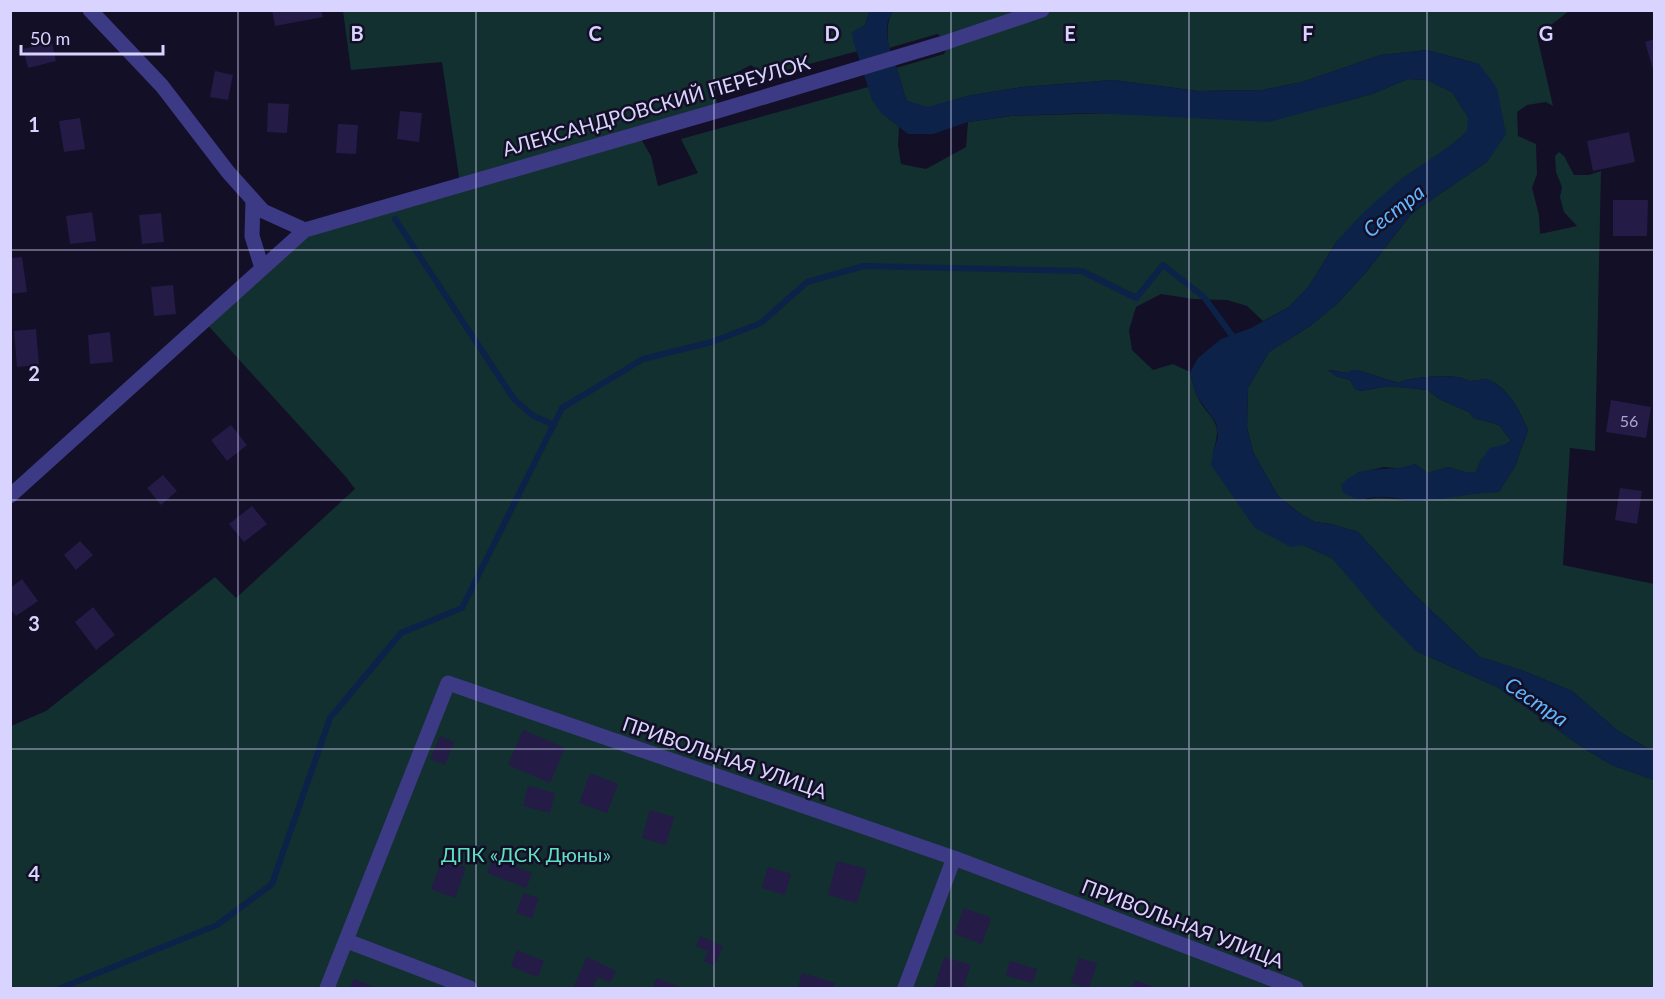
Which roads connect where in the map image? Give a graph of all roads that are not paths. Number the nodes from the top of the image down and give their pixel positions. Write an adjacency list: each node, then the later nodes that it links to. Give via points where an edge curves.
1 (90, 10): 3 (street, via 162,86)
2 (1042, 10): 4 (street, АЛЕКСАНДРОВСКИЙ ПЕРЕУЛОК, via 938,45)
3 (253, 200): 4 (street, via 263,210); 5 (street, via 252,236)
4 (310, 228): 5 (street)
5 (262, 268): 6 (street)
6 (10, 496)
7 (954, 858): 8 (street, ПРИВОЛЬНАЯ УЛИЦА, via 448,683); 11 (street); 12 (street, ПРИВОЛЬНАЯ УЛИЦА)
8 (347, 941): 9 (street, ПРИВОЛЬНАЯ УЛИЦА); 10 (street)
9 (327, 988)
10 (470, 988)
11 (905, 988)
12 (1296, 988)

